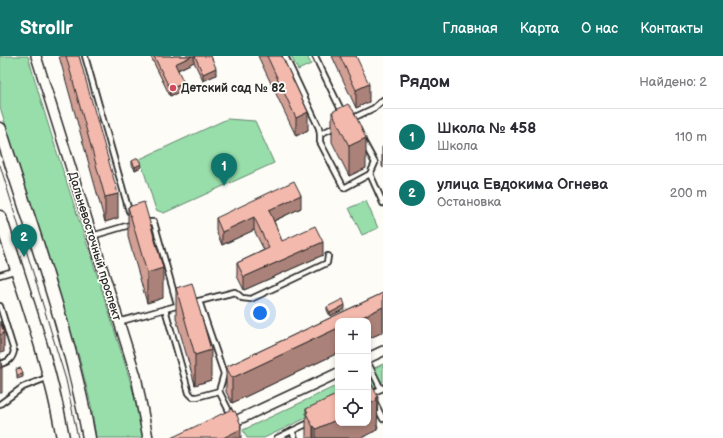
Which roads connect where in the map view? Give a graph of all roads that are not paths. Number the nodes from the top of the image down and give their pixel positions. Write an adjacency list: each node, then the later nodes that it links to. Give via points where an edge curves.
1 (36, 56): 15 (street, Дальневосточный проспект)
2 (85, 56): 14 (lane)
3 (285, 56): 9 (lane)
4 (315, 56): 6 (lane, via 342,114)
5 (383, 100): 6 (lane)
6 (350, 120): 7 (lane); 9 (lane)
7 (355, 125)
8 (0, 129): 43 (main road, via 70,353)
9 (320, 134): 11 (lane, via 320,142 344,188)
10 (362, 138): 11 (lane, via 374,163)
11 (370, 174): 12 (lane)
12 (383, 203)
13 (0, 217): 17 (main road)
14 (133, 224): 15 (lane); 21 (lane, via 154,222)
15 (91, 236): 23 (street, Дальневосточный проспект)
16 (328, 256): 19 (lane, via 327,263 251,298 242,298 235,292)
17 (17, 270): 18 (lane); 31 (main road)
18 (0, 276)
19 (199, 301): 21 (lane); 29 (lane)
20 (0, 306): 26 (lane, via 14,351 13,358)
21 (177, 306): 22 (lane)
22 (165, 309): 23 (lane); 33 (lane, via 189,393 197,397)
23 (118, 322): 44 (street, Дальневосточный проспект, via 136,376)
24 (383, 351): 25 (street)
25 (371, 357)
26 (0, 364)
27 (371, 369): 32 (lane)
28 (231, 371): 29 (lane)
29 (224, 374): 33 (lane)
30 (335, 375): 39 (street)
31 (49, 377): 36 (lane, via 23,387); 42 (main road)
32 (382, 389): 34 (lane)
33 (219, 391): 39 (lane)
34 (371, 394)
35 (371, 397): 38 (lane)
36 (0, 404)
37 (318, 419): 41 (lane)
38 (383, 419)
39 (235, 425): 40 (street)
40 (220, 428)
41 (292, 431): 45 (lane); 46 (lane)
42 (63, 438)
43 (90, 438)
44 (148, 438)
45 (277, 438)
46 (295, 438)

